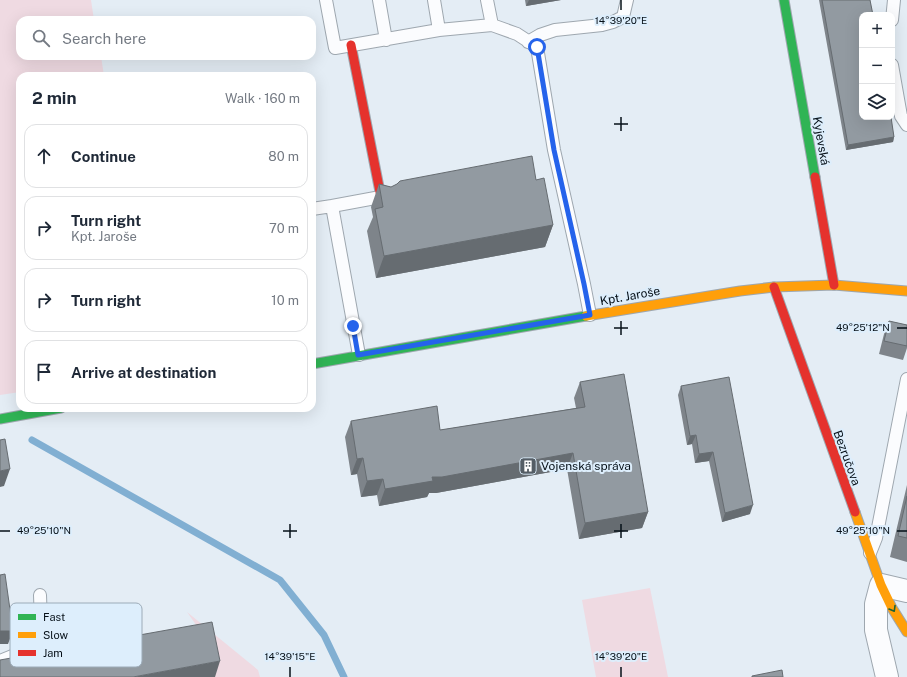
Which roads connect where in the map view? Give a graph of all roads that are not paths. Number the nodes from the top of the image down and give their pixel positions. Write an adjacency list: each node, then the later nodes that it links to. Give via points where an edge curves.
1 (326, 0): 13 (lane, via 335,48)
2 (379, 0): 11 (lane)
3 (434, 0): 10 (lane)
4 (487, 0): 9 (lane)
5 (627, 0): 12 (lane, via 623,17 613,22 555,30)
6 (784, 0): 20 (street, Kyjevská)
7 (894, 0): 8 (lane)
8 (893, 12)
9 (492, 25): 10 (lane); 12 (lane, via 517,34)
10 (440, 30): 11 (lane)
11 (386, 40): 13 (lane)
12 (528, 42): 23 (lane, via 537,47 554,150)
13 (351, 45): 17 (street)
14 (895, 82): 15 (lane, via 901,116)
15 (907, 125)
16 (396, 194): 17 (lane)
17 (381, 197): 18 (lane)
18 (332, 206): 19 (lane); 24 (lane)
19 (316, 208)
20 (834, 285): 21 (street, Kpt. Jaroše); 22 (street, Kpt. Jaroše)
21 (774, 287): 23 (street, Kpt. Jaroše); 29 (street, Bezručova)
22 (907, 292)
23 (590, 315): 24 (street, Kpt. Jaroše)
24 (358, 355): 25 (street, Kpt. Jaroše)
25 (316, 363)
26 (907, 379): 29 (lane, via 876,538)
27 (39, 412): 28 (street)
28 (0, 419)
29 (869, 554): 30 (street, Bezručova)
30 (880, 585): 31 (street); 34 (street, Bezručova, one-way to 34); 37 (street, via 876,604 876,630)
31 (907, 591)
32 (40, 595): 33 (lane)
33 (40, 603)
34 (907, 632)
35 (10, 656): 36 (lane)
36 (0, 660)
37 (887, 677)

